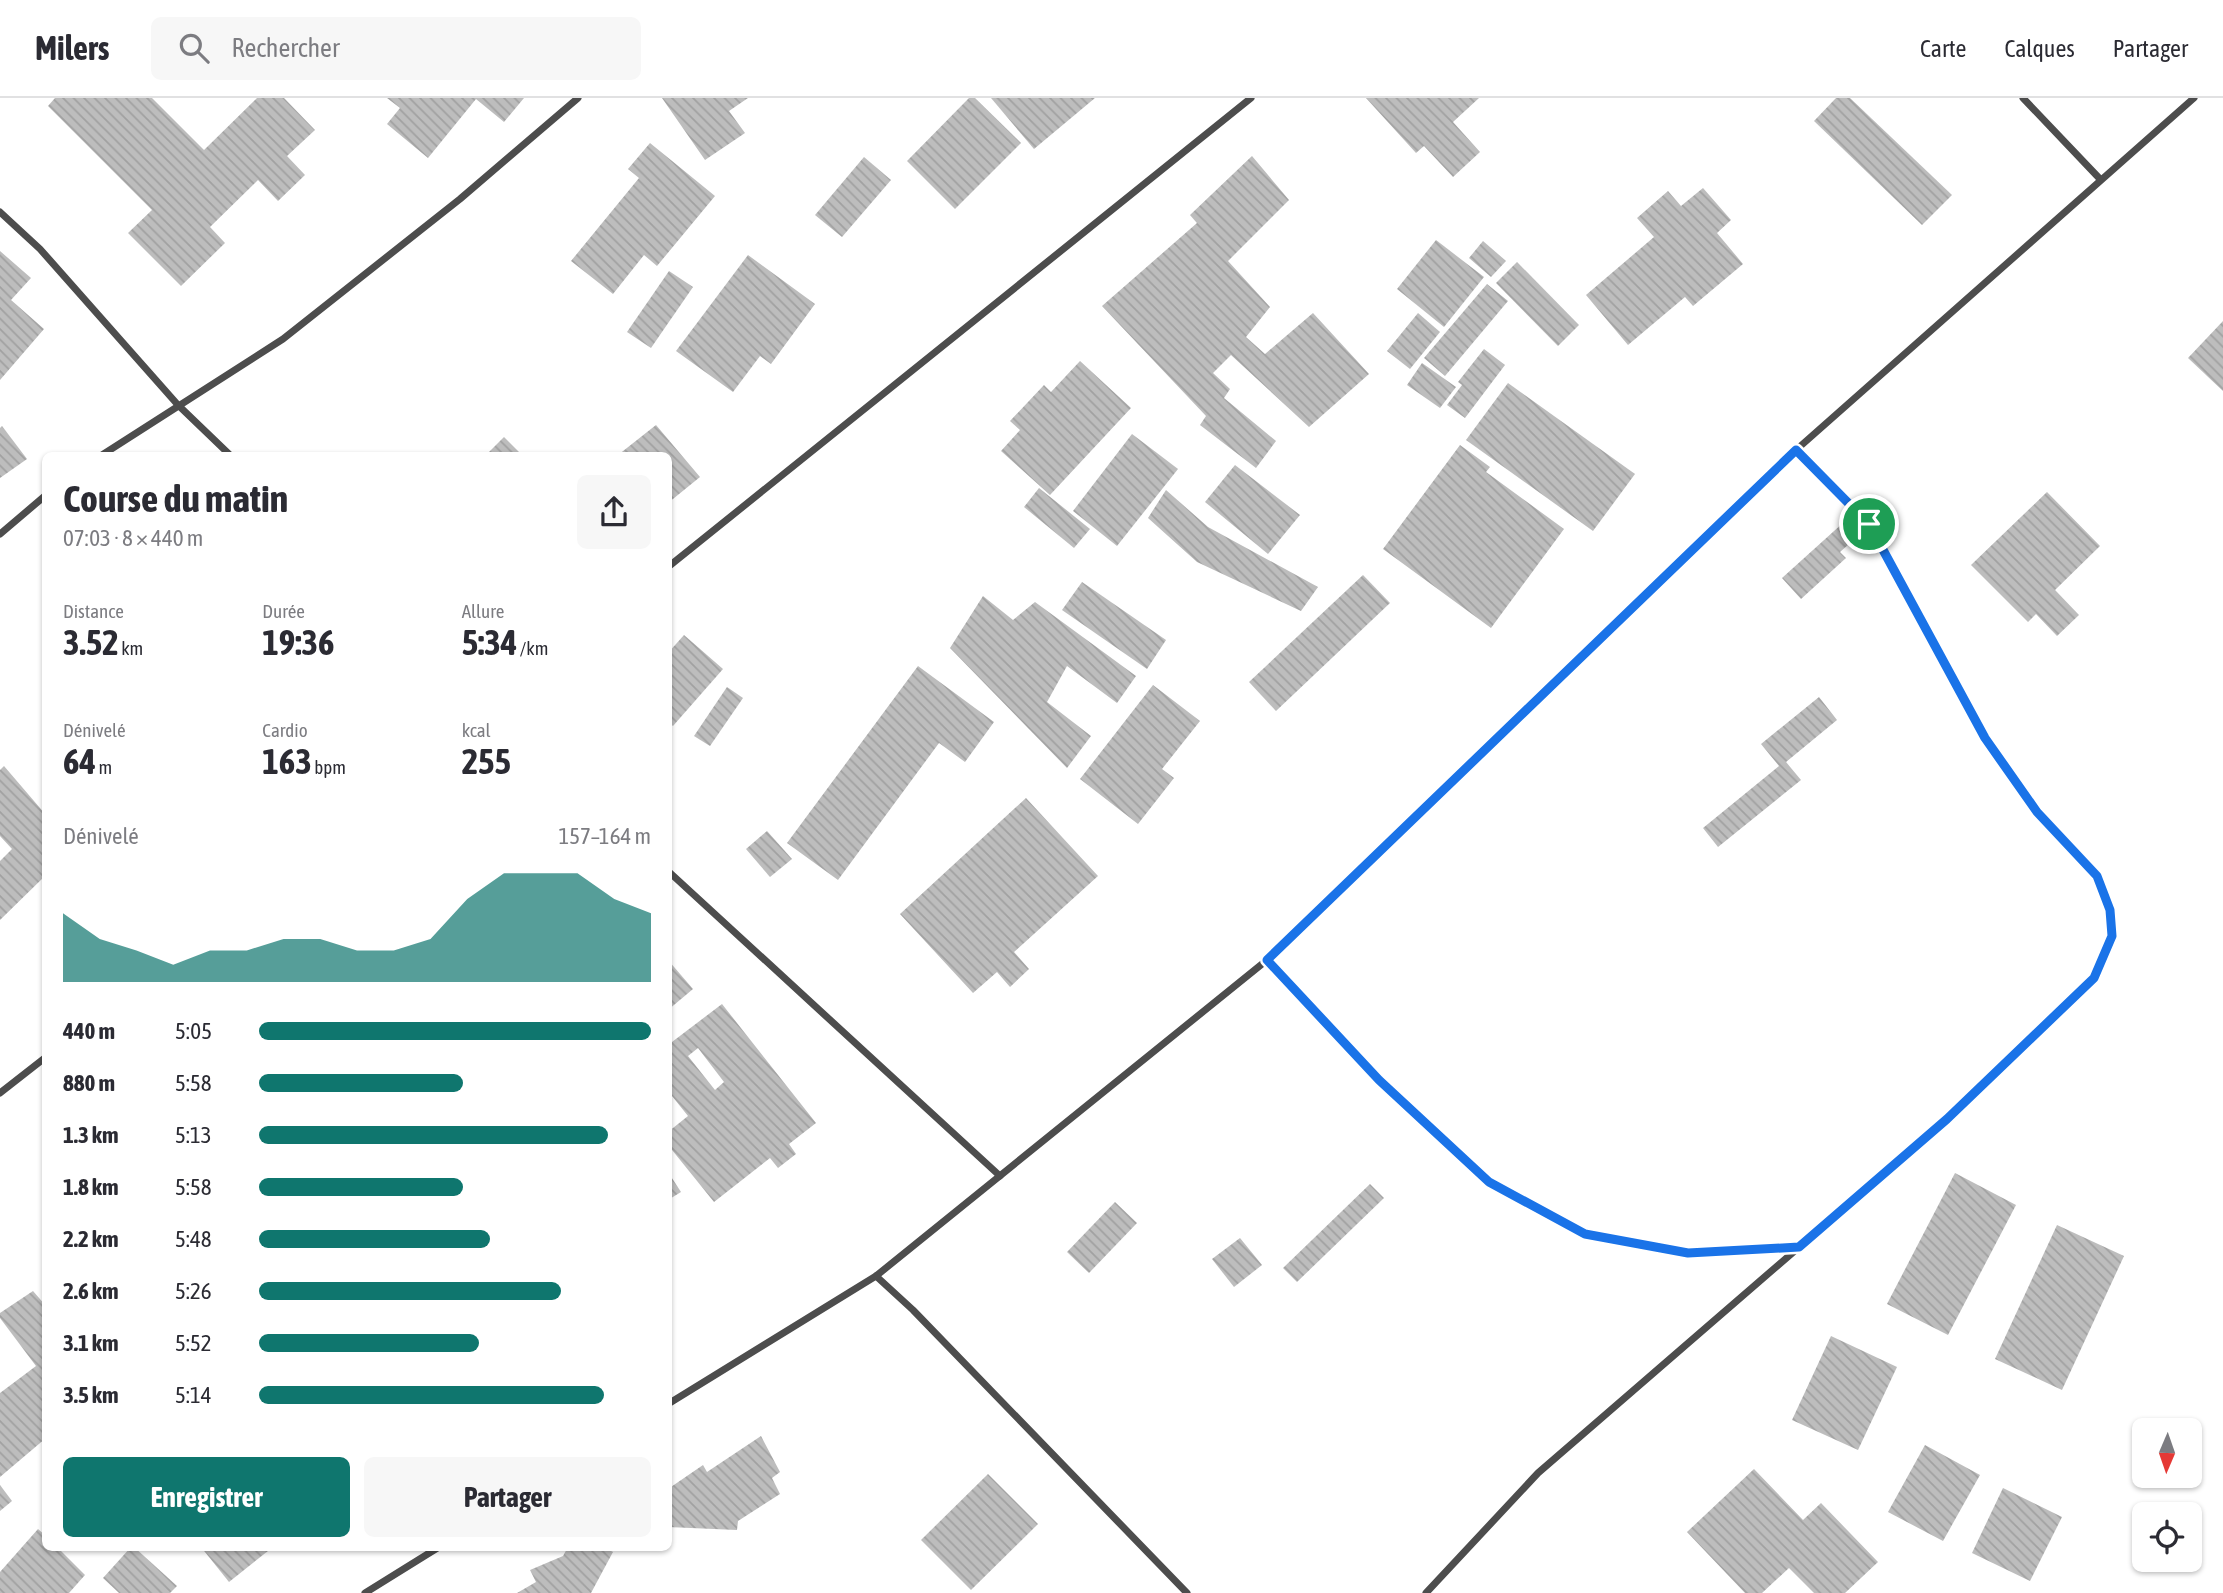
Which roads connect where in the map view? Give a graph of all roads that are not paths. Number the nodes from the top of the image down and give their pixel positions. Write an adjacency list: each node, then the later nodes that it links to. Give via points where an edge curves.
1 (578, 98): 7 (street, via 460,199 283,339)
2 (1251, 98): 13 (street)
3 (2023, 98): 5 (street)
4 (2194, 98): 5 (street)
5 (2100, 179): 8 (street)
6 (0, 212): 7 (street, via 40,249)
7 (178, 405): 9 (street); 10 (street)
8 (1796, 450): 15 (street); 19 (street, via 1869,524 1985,738 2037,812 2097,876 2110,910 2112,936 2094,978 1947,1119)
9 (107, 452)
10 (227, 452)
11 (42, 498): 12 (street)
12 (0, 534)
13 (672, 564)
14 (672, 875): 18 (street)
15 (1267, 960): 18 (street); 19 (street, via 1379,1080 1489,1182 1585,1234 1688,1253)
16 (42, 1060): 17 (street)
17 (0, 1093)
18 (1000, 1176): 20 (street)
19 (1799, 1247): 25 (street, via 1538,1473)
20 (876, 1276): 21 (street); 24 (street)
21 (672, 1402)
22 (433, 1551): 23 (street)
23 (365, 1593)
24 (1187, 1593)
25 (1426, 1593)

